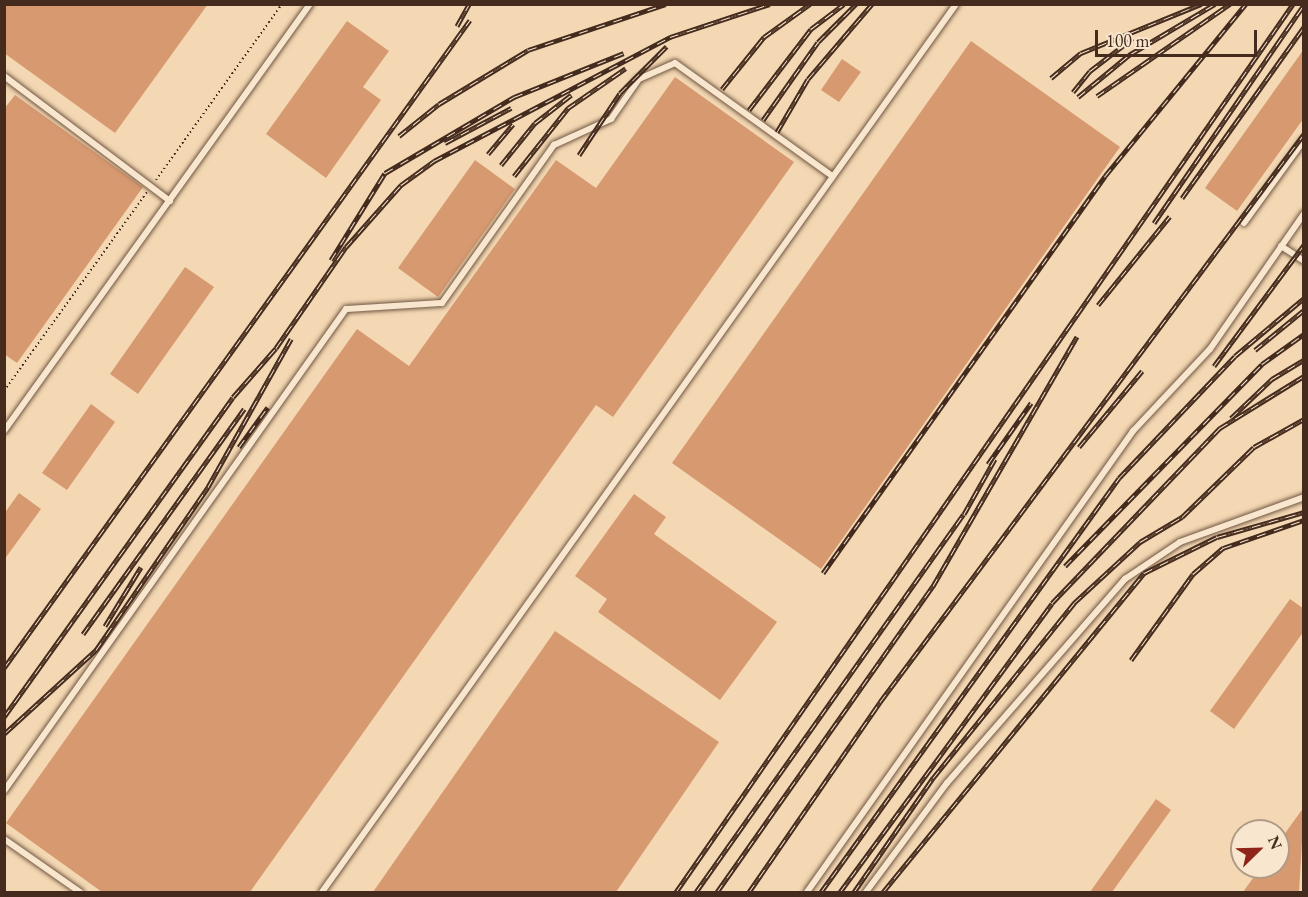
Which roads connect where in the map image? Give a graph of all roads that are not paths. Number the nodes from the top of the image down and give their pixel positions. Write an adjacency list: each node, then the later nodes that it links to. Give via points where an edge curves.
1 (310, 4): 6 (lane)
2 (956, 4): 5 (lane)
3 (4, 76): 6 (lane)
4 (1304, 141): 8 (lane)
5 (832, 176): 13 (lane, via 675,63 639,79 611,119 555,144 442,303 346,309); 16 (lane)
6 (170, 201): 11 (lane)
7 (1304, 214): 9 (lane)
8 (1244, 223)
9 (1281, 246): 10 (lane); 17 (lane, via 1210,350 1132,431)
10 (1304, 261)
11 (4, 431)
12 (1304, 497): 18 (lane, via 1180,542 1125,579 947,783)
13 (4, 791)
14 (4, 839): 15 (lane)
15 (80, 892)
16 (322, 892)
17 (807, 892)
18 (866, 892)

